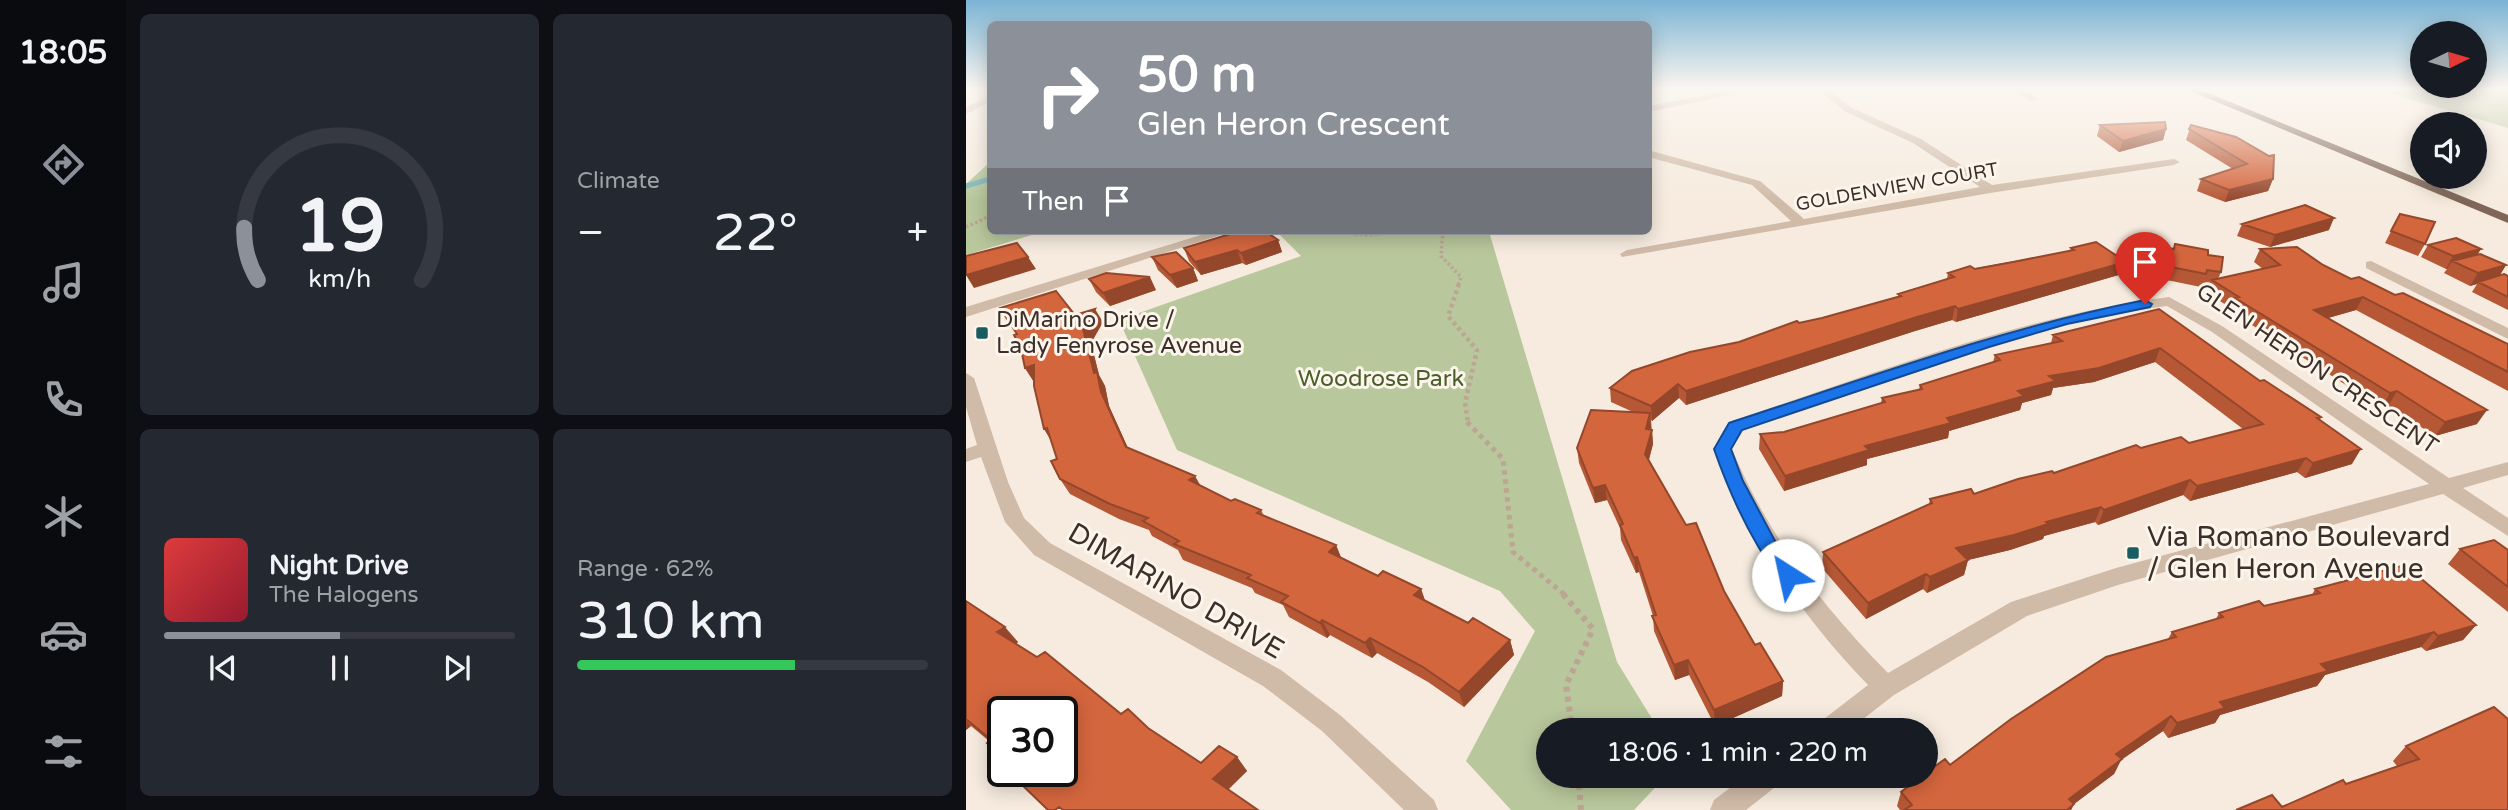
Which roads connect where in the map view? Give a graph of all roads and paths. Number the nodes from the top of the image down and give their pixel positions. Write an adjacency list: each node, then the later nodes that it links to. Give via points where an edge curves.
1 (1884, 126): 5 (street, via 1917,141)
2 (2280, 126): 7 (main road)
3 (1652, 154): 8 (street, via 1756,183)
4 (2174, 162): 5 (street, GOLDENVIEW COURT)
5 (1990, 189): 8 (street, GOLDENVIEW COURT)
6 (987, 217): 9 (path)
7 (2508, 219)
8 (1801, 223): 12 (street, GOLDENVIEW COURT)
9 (966, 227)
10 (1214, 235): 14 (street)
11 (1443, 235): 23 (path, via 1441,256 1461,277 1448,316 1477,350 1465,403 1467,422 1503,459 1513,552 1572,601 1593,629 1566,685)
12 (1627, 254)
13 (2371, 265): 15 (street)
14 (966, 312)
15 (2508, 334)
16 (966, 378): 17 (street, DIMARINO DRIVE)
17 (989, 448): 18 (street); 27 (street, DIMARINO DRIVE, via 1015,522 1042,549 1272,678 1331,723)
18 (966, 456)
19 (2508, 468): 20 (street)
20 (2448, 487): 21 (street); 22 (street, via 2116,577 2019,609); 22 (street, GLEN HERON CRESCENT, via 2169,301 2121,307 2030,330 1735,426 1723,449 1734,481 1774,557 1846,649)
21 (2508, 528)
22 (1885, 687): 24 (street)
23 (1570, 718)
24 (1845, 718)
25 (1579, 788): 28 (path)
26 (1752, 788): 29 (street)
27 (1424, 810)
28 (1581, 810)
29 (1724, 810)

